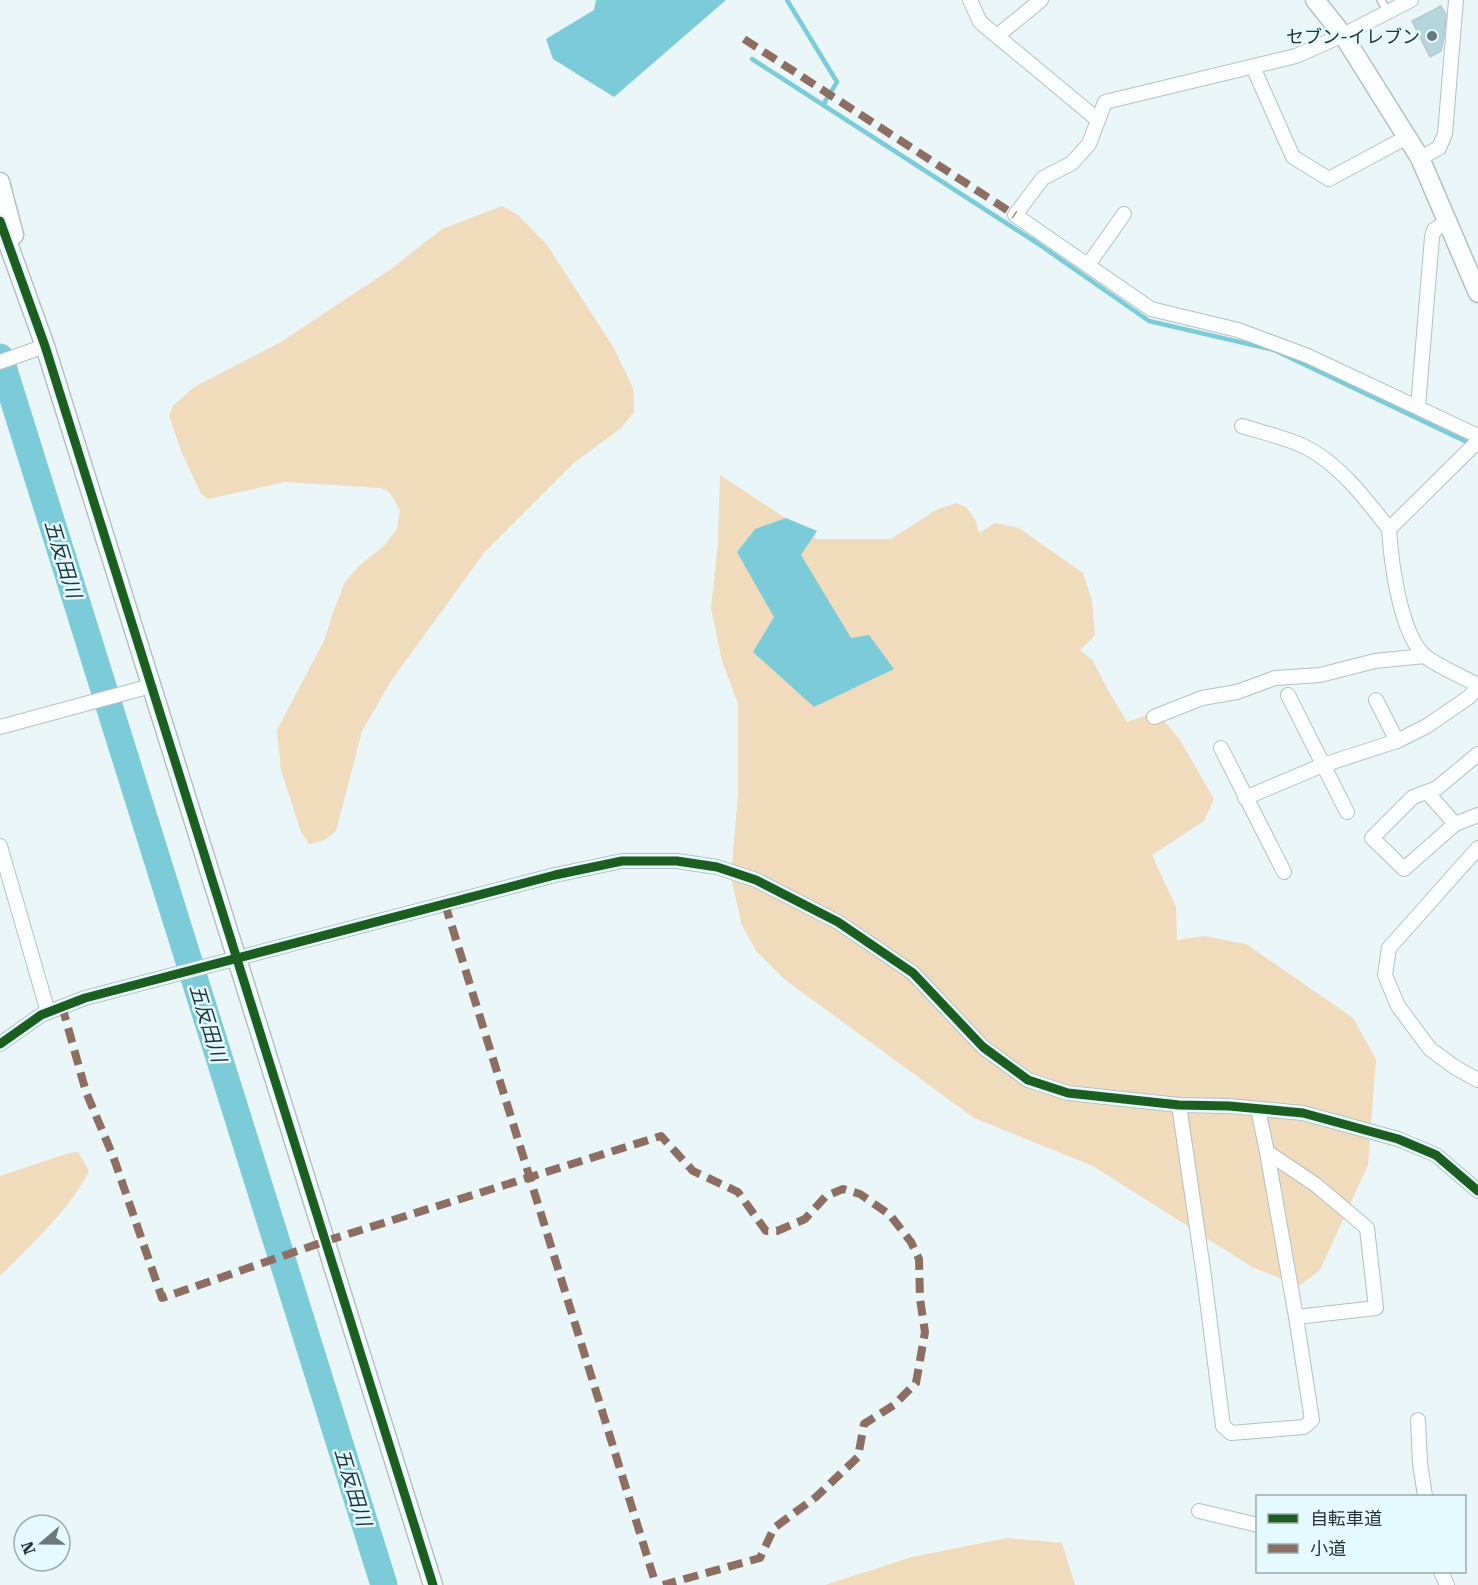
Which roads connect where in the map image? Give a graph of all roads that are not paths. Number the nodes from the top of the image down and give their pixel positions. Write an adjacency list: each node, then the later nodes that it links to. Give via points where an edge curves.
1 (970, 0): 8 (street, via 980,22)
2 (1041, 0): 8 (street)
3 (1315, 0): 7 (street)
4 (1411, 0): 6 (street)
5 (1456, 0): 12 (street, via 1445,134 1439,148)
6 (1384, 6): 7 (street)
7 (1343, 35): 9 (street, via 1296,56); 11 (street)
8 (997, 36): 10 (street)
9 (1253, 67): 10 (street, via 1105,102); 11 (street, via 1293,157 1329,179)
10 (1098, 120): 17 (street, via 1089,144 1072,163 1042,178 1015,215)
11 (1407, 137): 12 (street)
12 (1420, 158): 16 (street)
13 (0, 182): 19 (street)
14 (1125, 214): 17 (street)
15 (0, 221): 19 (street)
16 (1448, 221): 18 (street); 21 (street, via 1434,230 1432,237)
17 (1088, 265): 21 (street, via 1151,309 1238,330 1308,356)
18 (1478, 293)
19 (45, 346): 20 (street); 26 (street)
20 (0, 362)
21 (1418, 407): 23 (street)
22 (1242, 426): 24 (street, via 1302,445 1358,489)
23 (1475, 442): 24 (street)
24 (1389, 529): 25 (street, via 1395,581 1410,633)
25 (1425, 656): 27 (street); 30 (street, via 1320,675 1275,678 1237,692 1202,698)
26 (151, 686): 31 (street); 45 (street)
27 (1478, 686): 32 (street, via 1469,697 1427,726)
28 (1288, 694): 35 (street)
29 (1376, 700): 32 (street)
30 (1154, 717)
31 (0, 727)
32 (1397, 741): 35 (street)
33 (1221, 748): 37 (street)
34 (1478, 753): 36 (street)
35 (1323, 765): 37 (street); 38 (street)
36 (1427, 792): 40 (street); 40 (street, via 1413,797 1372,838 1404,869)
37 (1245, 798): 44 (street)
38 (1347, 812)
39 (1478, 815): 40 (street)
40 (1455, 824)
41 (0, 846): 43 (street)
42 (1478, 848): 48 (street, via 1389,948 1385,975 1398,1006 1430,1049)
43 (2, 868): 46 (street)
44 (1284, 873)
45 (238, 957): 46 (street, via 85,998); 49 (street, via 622,861 677,861 717,867 756,880 838,922 913,973 983,1047 1028,1080 1068,1093); 58 (street)
46 (48, 1012): 47 (street)
47 (0, 1044)
48 (1478, 1080)
49 (1179, 1105): 50 (street); 53 (street, via 1223,1426 1231,1433 1304,1427 1312,1420)
50 (1257, 1109): 51 (street); 52 (street, via 1303,1113 1398,1139 1436,1155)
51 (1267, 1152): 53 (street); 53 (street, via 1316,1185 1366,1227 1376,1308)
52 (1478, 1191)
53 (1296, 1317)
54 (1418, 1420): 55 (street)
55 (1425, 1495)
56 (1199, 1511): 57 (street)
57 (1256, 1525)
58 (433, 1585)

